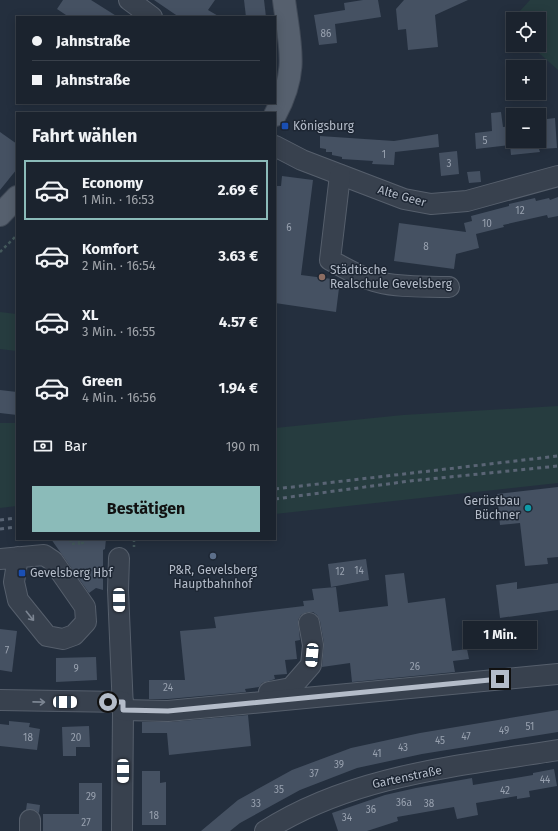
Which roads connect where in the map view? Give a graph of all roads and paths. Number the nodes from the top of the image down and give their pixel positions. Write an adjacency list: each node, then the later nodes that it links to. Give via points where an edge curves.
1 (129, 0): 3 (street)
2 (284, 0): 4 (main road, via 292,59 291,73)
3 (151, 16)
4 (277, 105)
5 (276, 147): 6 (street, Alte Geer)
6 (340, 175): 7 (street, Alte Geer, via 404,199 432,204 467,201); 12 (street, via 330,260 376,282 398,286)
7 (558, 176)
8 (16, 198): 9 (main road)
9 (0, 215)
10 (16, 236): 11 (path)
11 (0, 252)
12 (449, 287)
13 (70, 540): 17 (path, via 71,544)
14 (79, 540): 17 (path)
15 (83, 540): 17 (path, via 84,543)
16 (133, 540): 18 (path)
17 (79, 545)
18 (126, 553): 24 (street, via 119,600)
19 (9, 558): 20 (street); 20 (street, one-way to 19, via 47,636 63,639 74,635 86,622 85,607 53,561 44,555)
20 (7, 582)
21 (309, 623): 25 (street, via 313,645 311,665 291,688 212,698)
22 (558, 674): 25 (street)
23 (0, 700): 24 (street, one-way to 24)
24 (123, 706): 25 (street, via 168,711); 27 (street)
25 (209, 707)
26 (558, 750): 28 (street, Gartenstraße, via 410,774 318,804)
27 (122, 831)
28 (265, 831)

